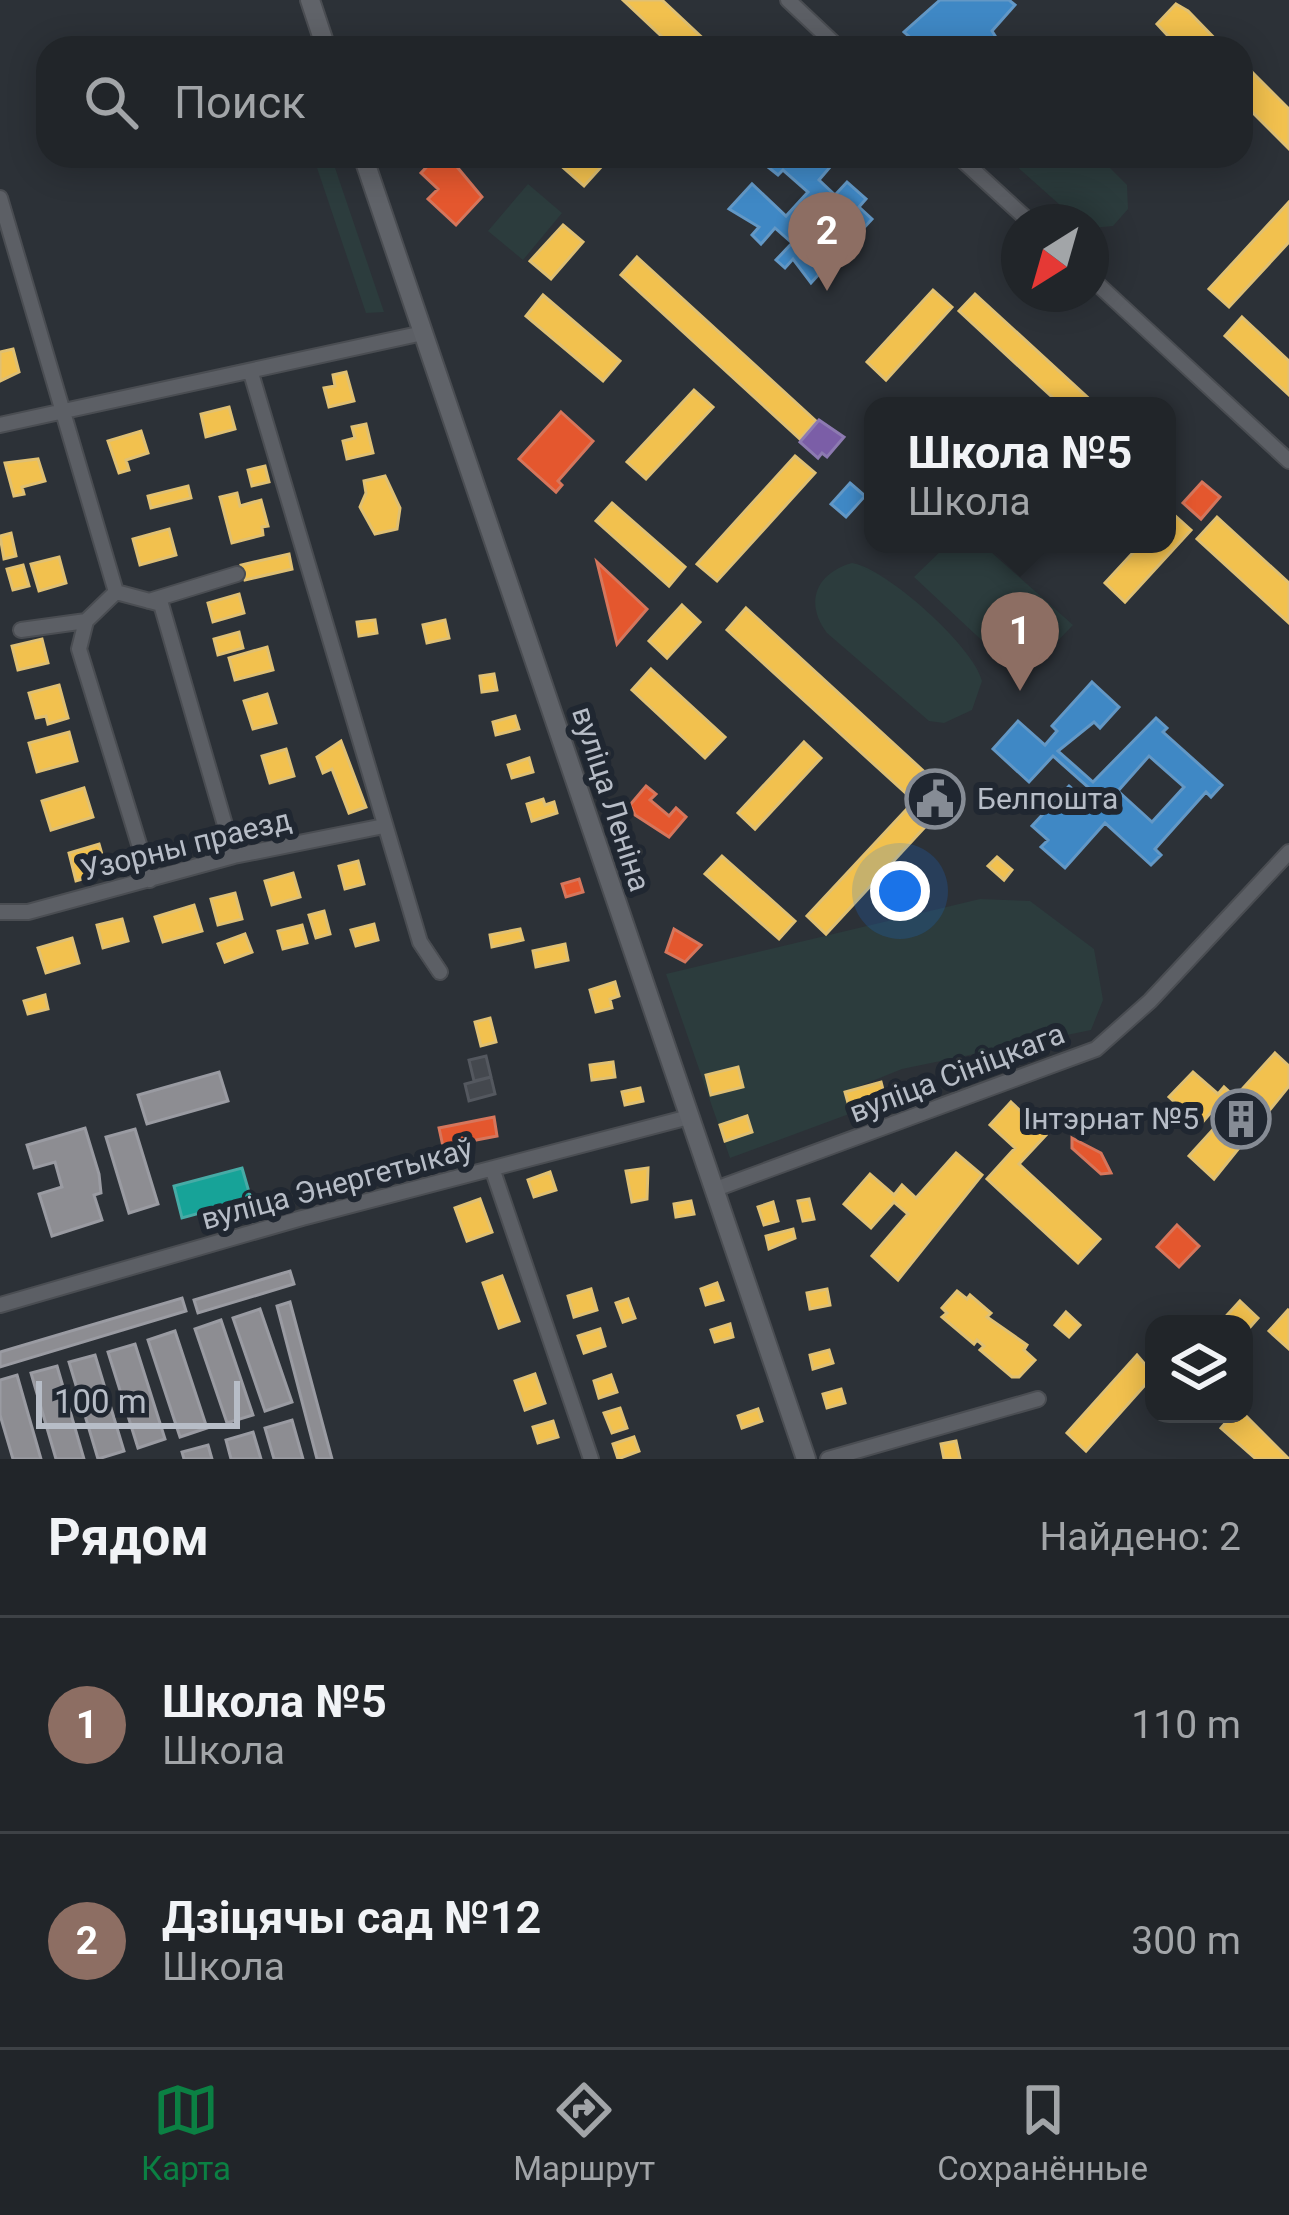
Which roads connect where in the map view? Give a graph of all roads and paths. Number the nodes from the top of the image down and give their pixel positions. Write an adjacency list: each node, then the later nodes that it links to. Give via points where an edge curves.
1 (310, 0): 3 (main road)
2 (788, 0): 4 (street)
3 (322, 36)
4 (826, 36)
5 (367, 168): 10 (main road, вуліца Леніна)
6 (971, 168): 8 (street)
7 (0, 198): 12 (street)
8 (1010, 204)
9 (1109, 295): 14 (street)
10 (423, 333): 11 (street); 26 (main road, вуліца Леніна)
11 (251, 373): 12 (street); 20 (street)
12 (65, 408): 13 (street); 16 (street)
13 (0, 425)
14 (1289, 460)
15 (237, 574): 17 (street)
16 (116, 592): 17 (street); 18 (street)
17 (149, 601): 22 (street, via 161,604)
18 (86, 620): 19 (street); 23 (street, via 79,649)
19 (21, 630)
20 (384, 826): 22 (street, Узорны праезд); 25 (street, via 420,943)
21 (1289, 852): 28 (street, вуліца Сініцкага, via 1096,1048)
22 (235, 856): 23 (street, Узорны праезд)
23 (150, 880): 24 (street, Узорны праезд)
24 (0, 912)
25 (440, 972)
26 (689, 1117): 27 (street, вуліца Энергетыкаў); 28 (main road, вуліца Леніна)
27 (493, 1171): 29 (street, вуліца Энергетыкаў); 31 (street)
28 (713, 1190): 32 (main road, вуліца Леніна)
29 (0, 1305)
30 (1039, 1399): 33 (street)
31 (591, 1459)
32 (806, 1459)
33 (828, 1459)

